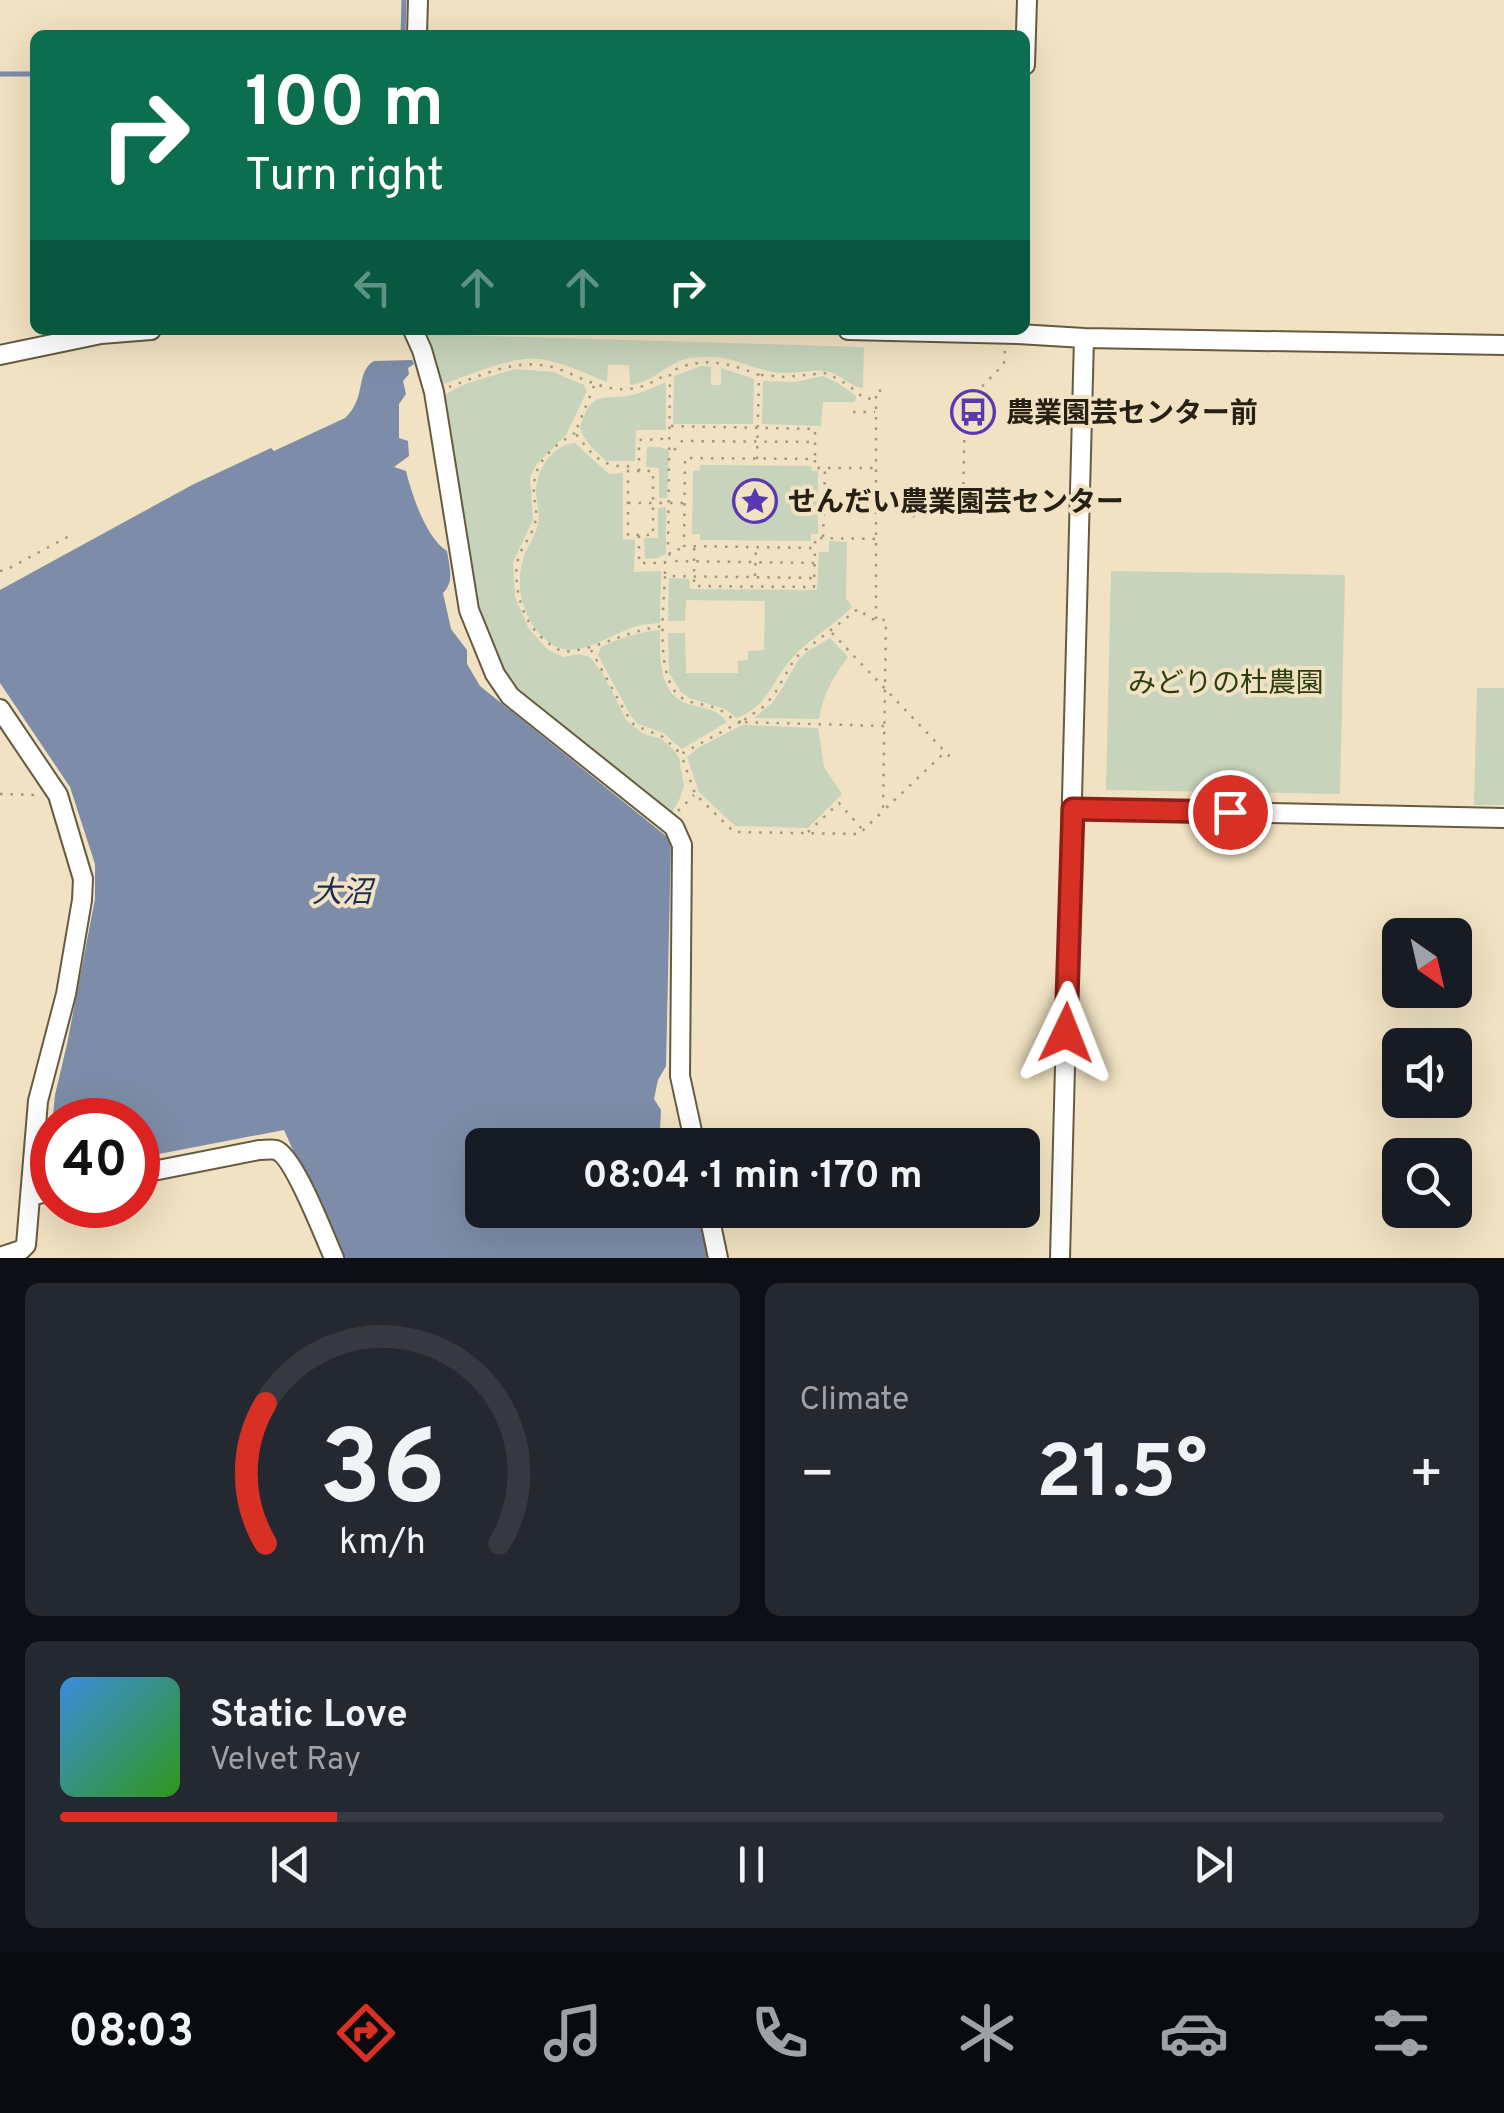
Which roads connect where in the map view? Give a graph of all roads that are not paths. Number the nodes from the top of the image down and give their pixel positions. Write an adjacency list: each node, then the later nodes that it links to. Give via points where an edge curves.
1 (418, 0): 3 (street)
2 (1027, 0): 4 (street)
3 (417, 30)
4 (1026, 30)
5 (1030, 334): 8 (street)
6 (96, 335): 10 (street)
7 (415, 335): 15 (street, via 434,392 469,610 495,674 510,696 680,836 680,1076)
8 (1084, 338): 9 (street); 12 (street)
9 (1504, 345)
10 (0, 355)
11 (0, 709): 14 (street, via 58,795 83,879 66,994)
12 (1073, 809): 13 (street); 22 (street)
13 (1504, 818)
14 (39, 1098)
15 (691, 1128)
16 (160, 1170): 20 (street, via 276,1150 296,1174)
17 (30, 1196): 19 (street, via 26,1245)
18 (712, 1228): 21 (street)
19 (0, 1257)
20 (334, 1258)
21 (718, 1258)
22 (1060, 1258)

